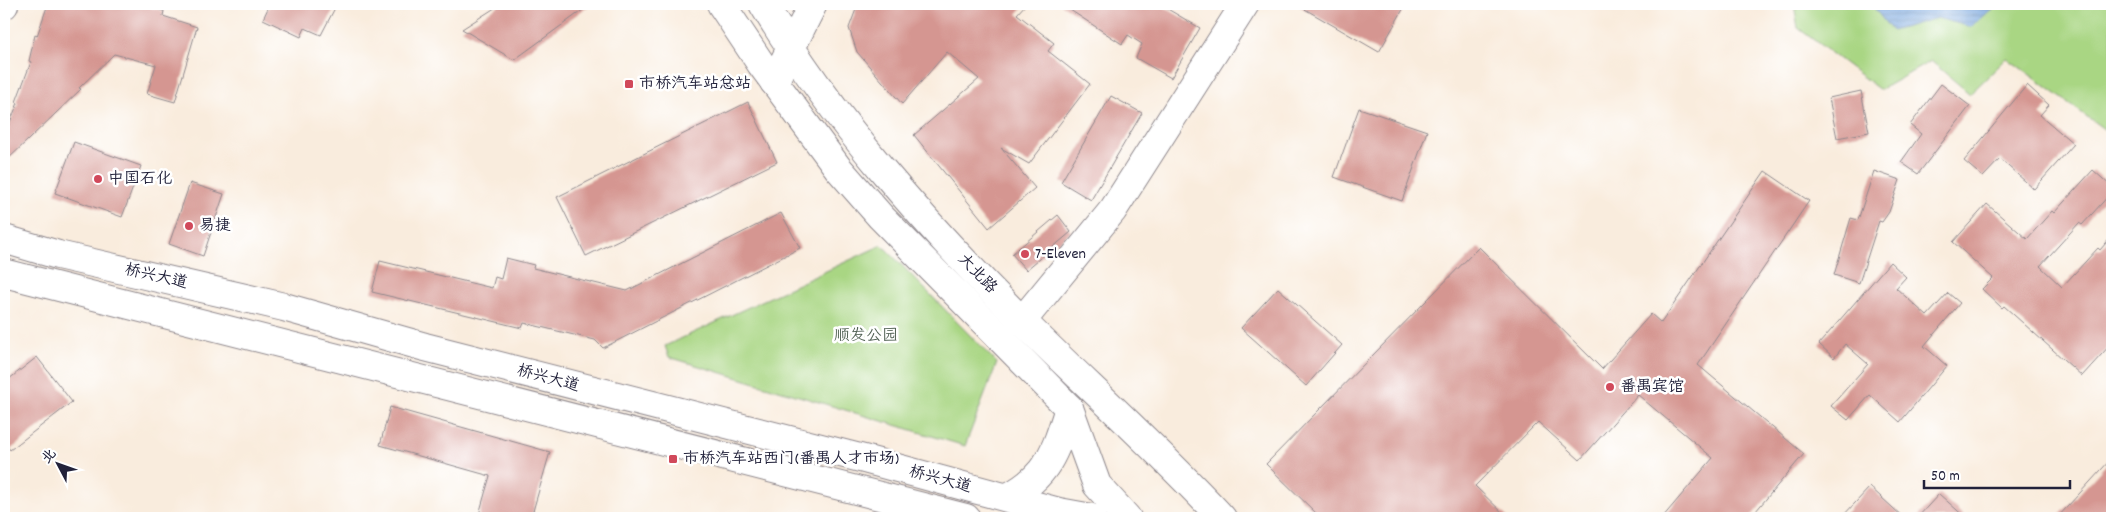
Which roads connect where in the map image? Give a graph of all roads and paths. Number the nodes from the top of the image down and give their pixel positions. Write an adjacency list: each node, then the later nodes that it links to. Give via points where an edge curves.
1 (721, 4): 6 (main road, 大北路)
2 (764, 4): 5 (main road, 大北路)
3 (813, 4): 5 (main road)
4 (1245, 4): 9 (main road, via 1113,210)
5 (792, 50): 6 (main road); 9 (main road, 大北路, via 864,148 924,219)
6 (774, 82): 10 (main road, 大北路, via 838,168 881,217)
7 (4, 239): 11 (main road, 桥兴大道, via 58,255 284,307 425,347)
8 (4, 273): 12 (main road, 桥兴大道)
9 (1022, 320): 15 (main road, 大北路)
10 (1069, 408): 11 (main road, via 1048,464 1029,485); 14 (main road, 大北路, via 1097,485)
11 (1008, 497): 13 (main road, 桥兴大道)
12 (966, 518)
13 (1092, 518)
14 (1127, 518)
15 (1222, 518)

